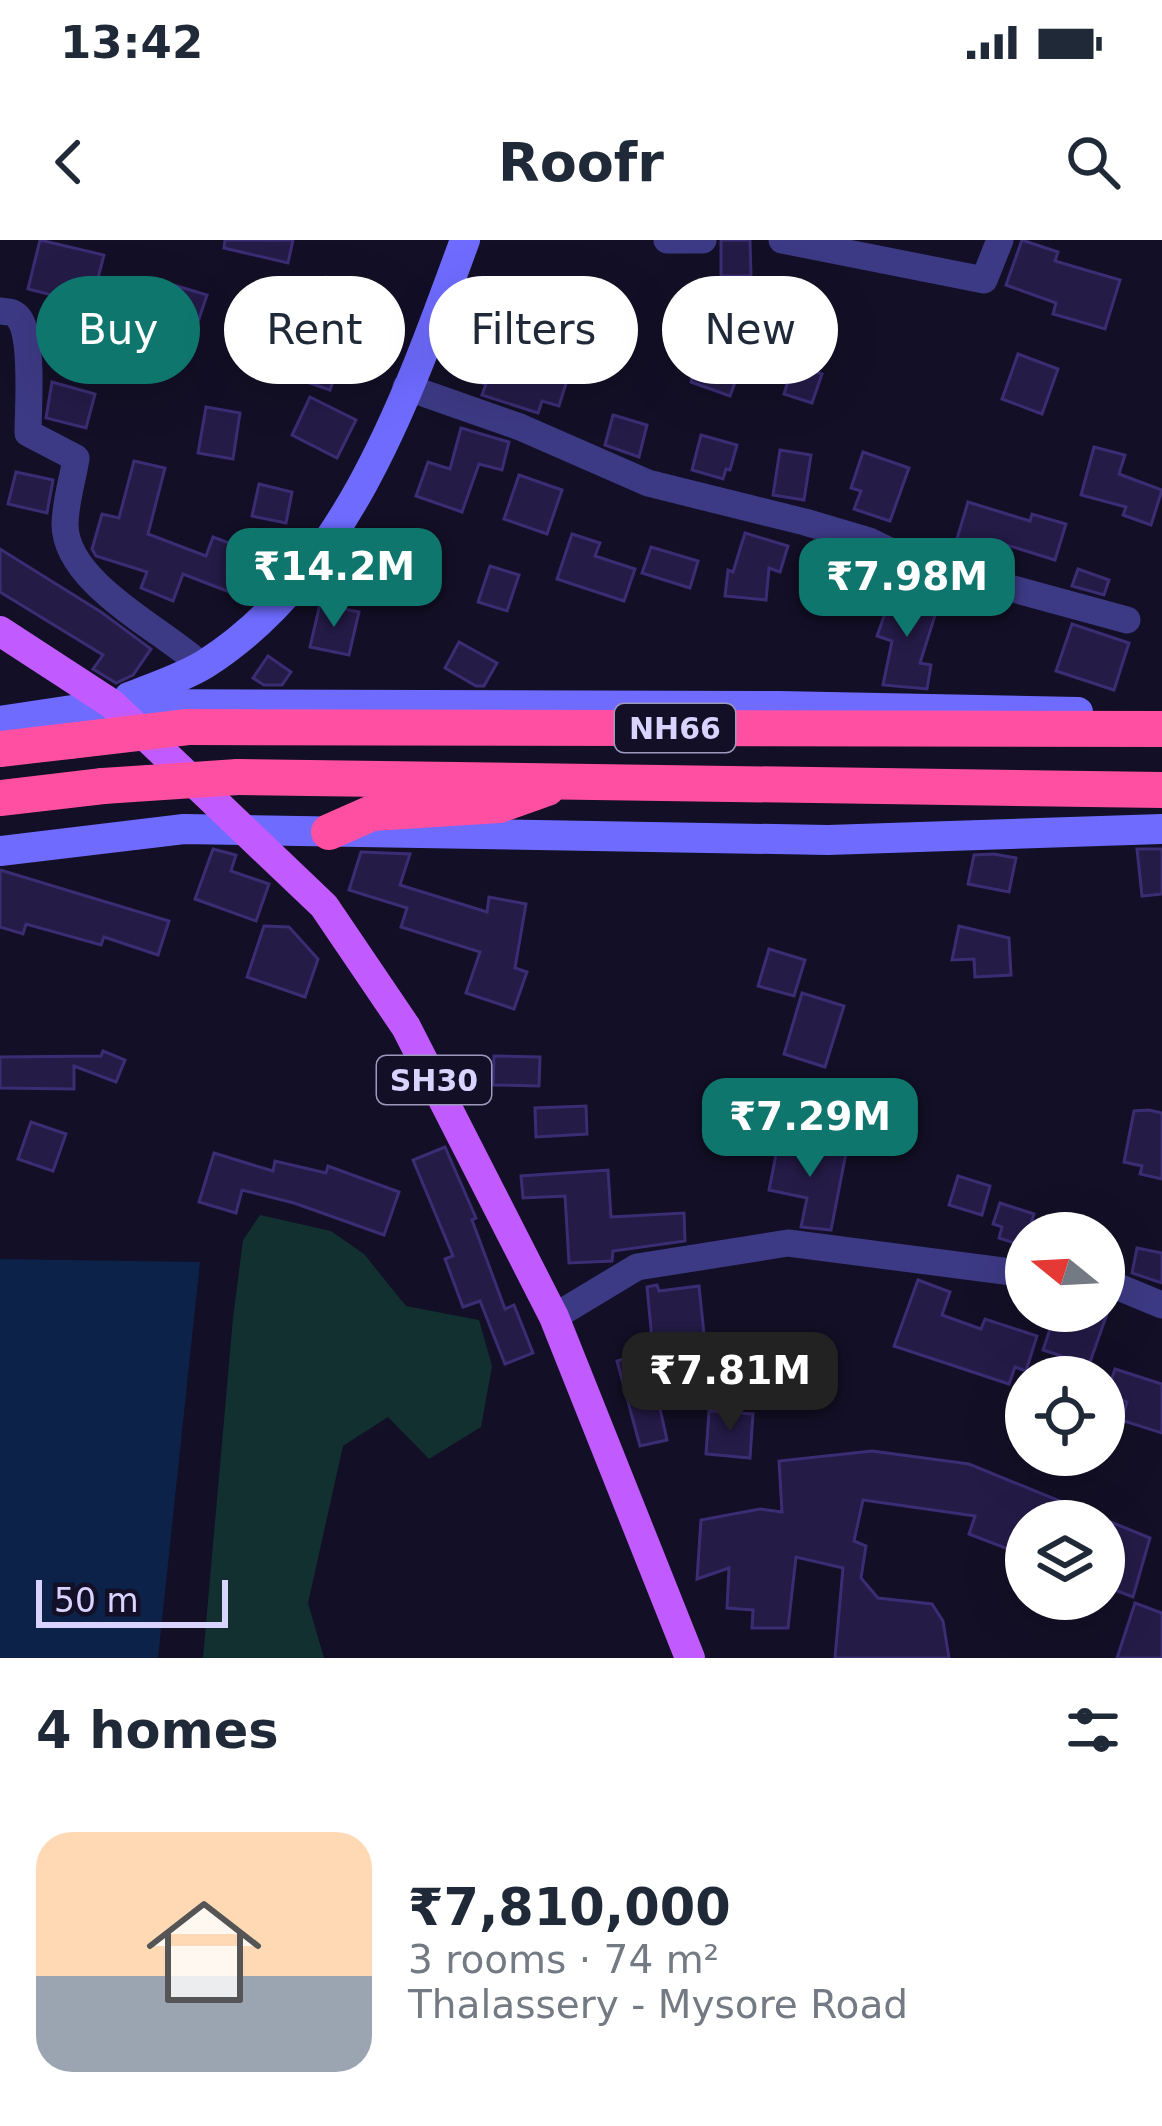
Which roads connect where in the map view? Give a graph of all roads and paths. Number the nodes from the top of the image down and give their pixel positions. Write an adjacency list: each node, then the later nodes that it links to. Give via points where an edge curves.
1 (465, 240): 7 (street)
2 (667, 240): 3 (street)
3 (703, 240)
4 (782, 240): 5 (street, via 985,280)
5 (1000, 240)
6 (0, 311): 10 (street, via 16,315 24,334 28,433 76,458 64,528 80,563 120,606)
7 (406, 387): 8 (street, via 648,483); 10 (street, via 322,555)
8 (1127, 620)
9 (0, 631): 12 (main road, SH30)
10 (202, 666): 12 (street)
11 (299, 702): 12 (street); 14 (street, via 1008,710 1146,715); 15 (highway, via 337,715 403,716)
12 (112, 704): 13 (street); 21 (main road, SH30)
13 (0, 722)
14 (1162, 725): 15 (highway, NH66)
15 (449, 727): 16 (highway, NH66, bridge, via 188,728)
16 (0, 749)
17 (567, 781): 18 (highway, NH66); 19 (highway, NH66, bridge, via 238,777); 22 (highway, via 499,805 372,813)
18 (1162, 790)
19 (0, 798)
20 (1162, 829): 22 (street, via 828,840)
21 (246, 831): 22 (street); 23 (street, via 184,829); 27 (main road, SH30, via 324,906 406,1027)
22 (329, 832)
23 (0, 851)
24 (1005, 1271): 27 (street, via 788,1243 638,1267)
25 (1125, 1290): 26 (street)
26 (1162, 1305)
27 (554, 1317): 28 (main road, SH30)
28 (690, 1658)

